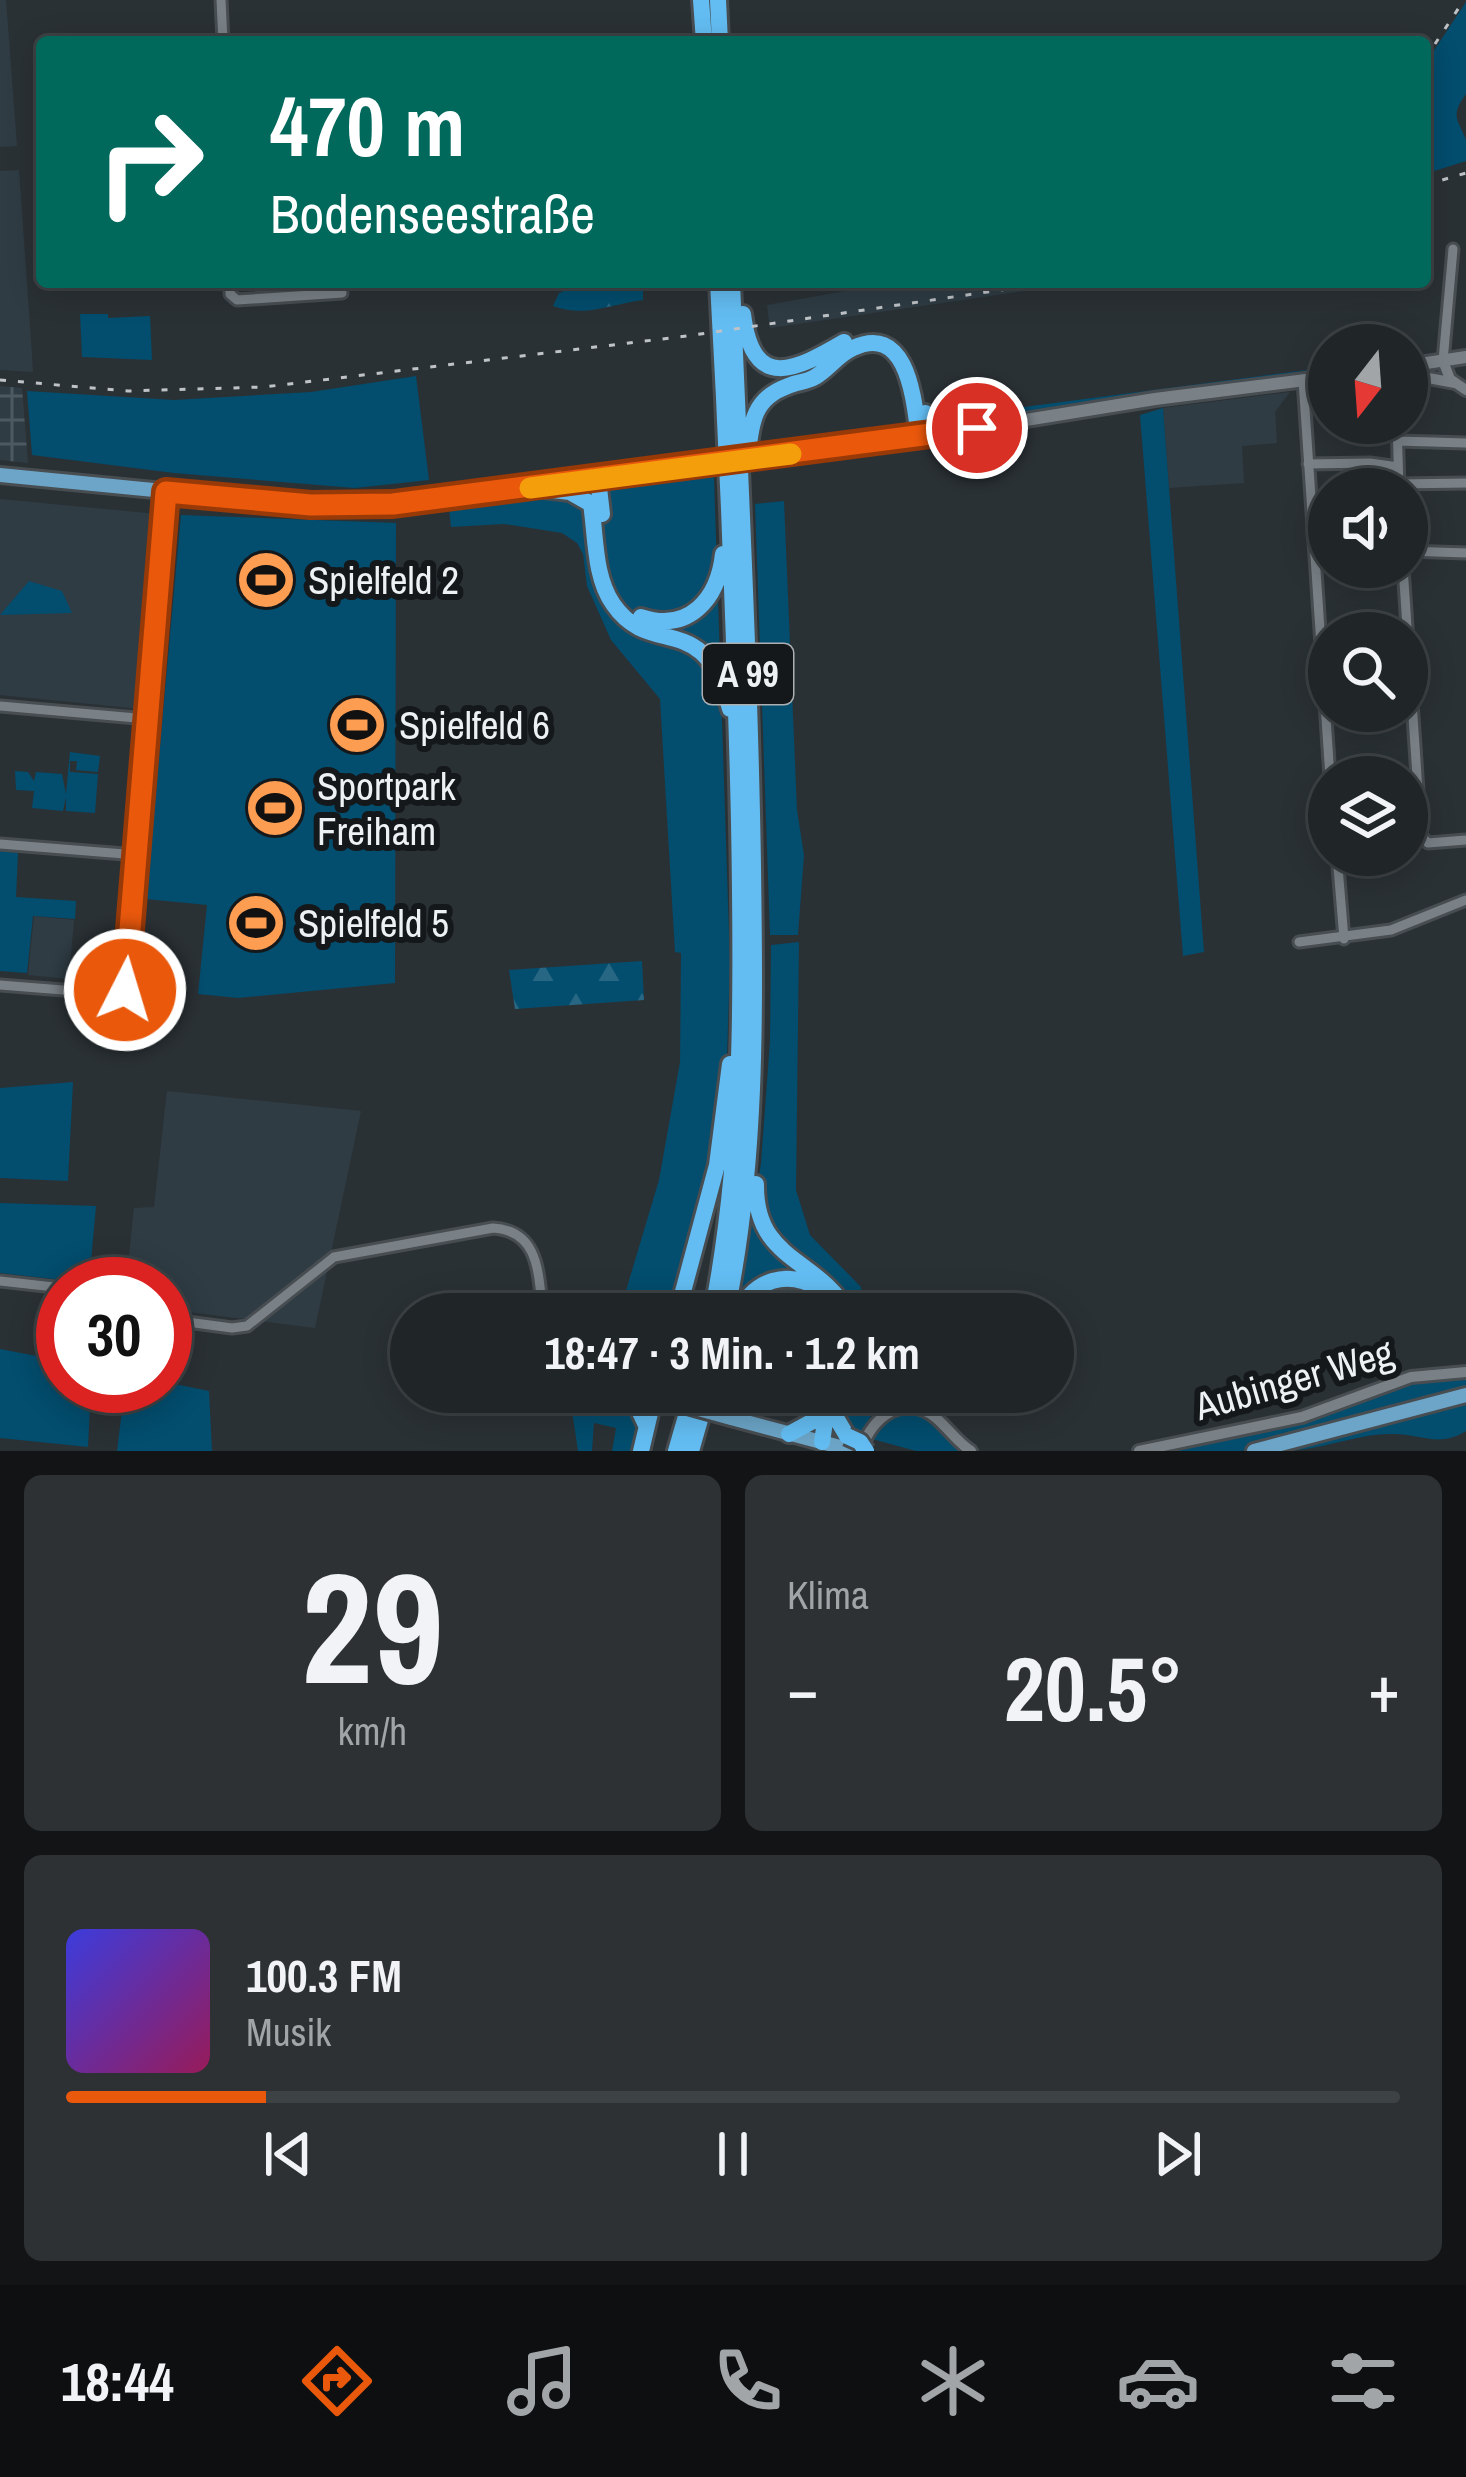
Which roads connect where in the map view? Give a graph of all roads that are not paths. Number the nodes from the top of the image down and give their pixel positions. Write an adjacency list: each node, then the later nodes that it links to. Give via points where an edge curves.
1 (221, 0): 4 (street)
2 (701, 0): 5 (highway)
3 (718, 0): 6 (highway)
4 (223, 36)
5 (704, 36)
6 (720, 36)
7 (1453, 249): 14 (street)
8 (230, 288): 12 (street, via 237,300)
9 (718, 288): 35 (highway, A 99)
10 (734, 288): 37 (highway, A 99)
11 (735, 288): 20 (highway, via 748,341 766,363 802,367 850,339 878,335 911,358)
12 (342, 292)
13 (1466, 358): 14 (main road)
14 (1443, 361): 15 (main road); 19 (street)
15 (1428, 365)
16 (1428, 377): 19 (street)
17 (1308, 379): 18 (main road)
18 (1303, 380): 22 (main road); 27 (street)
19 (1461, 387)
20 (918, 393): 21 (highway); 37 (highway, via 894,352 870,344 766,397 751,425)
21 (920, 413): 22 (highway); 23 (highway)
22 (977, 428): 23 (main road)
23 (923, 436): 30 (main road, bridge)
24 (1428, 441): 25 (street)
25 (1465, 442)
26 (1398, 444): 28 (street)
27 (1308, 464): 28 (street); 44 (street)
28 (1398, 467)
29 (0, 475): 34 (main road)
30 (593, 480): 33 (main road); 36 (highway)
31 (1466, 483): 32 (street)
32 (1428, 485)
33 (536, 488): 34 (main road, via 362,506); 36 (highway, via 570,492)
34 (166, 492): 42 (street)
35 (730, 509): 36 (highway, via 714,590 688,617 670,621 646,619 616,594); 43 (highway, A 99)
36 (596, 513): 43 (highway, via 604,589 614,607 642,628 704,652 722,682)
37 (742, 526): 54 (highway, A 99)
38 (1428, 552): 39 (street)
39 (1466, 553)
40 (1405, 588): 45 (street, via 1423,841)
41 (0, 706): 42 (street)
42 (148, 719): 47 (street)
43 (737, 739): 53 (highway, A 99)
44 (1329, 756)
45 (1466, 840)
46 (0, 844): 47 (street)
47 (137, 855): 52 (street, via 125,995)
48 (1339, 876): 50 (street)
49 (1466, 900): 50 (street, via 1399,928)
50 (1344, 939): 51 (street)
51 (1299, 942)
52 (0, 985)
53 (742, 986): 58 (highway, via 717,1165); 59 (highway, A 99, via 734,1166)
54 (754, 1070): 60 (highway, A 99); 63 (highway, via 759,1221 774,1244)
55 (0, 1281): 56 (street)
56 (36, 1285)
57 (541, 1293): 64 (street, via 527,1240 493,1228 334,1257 247,1326)
58 (682, 1293)
59 (715, 1293)
60 (730, 1293)
61 (753, 1293): 62 (highway, via 782,1278)
62 (823, 1293)
63 (835, 1293)
64 (192, 1323)
65 (1466, 1372): 84 (street, Aubinger Weg, via 1394,1381 1302,1417)
66 (1466, 1395): 85 (main road)
67 (640, 1413): 76 (highway)
68 (650, 1413): 76 (highway)
69 (687, 1413): 81 (highway)
70 (703, 1413): 82 (highway)
71 (715, 1413): 77 (main road, bridge)
72 (819, 1413): 77 (highway)
73 (827, 1413): 78 (highway)
74 (835, 1413): 75 (highway)
75 (835, 1417): 78 (highway); 79 (highway)
76 (646, 1425): 80 (highway)
77 (789, 1434): 78 (main road)
78 (822, 1442): 79 (main road)
79 (854, 1448): 83 (street, via 878,1418 902,1407 928,1412)
80 (641, 1451)
81 (676, 1451)
82 (691, 1451)
83 (971, 1451)
84 (1139, 1451)
85 (1254, 1451)

